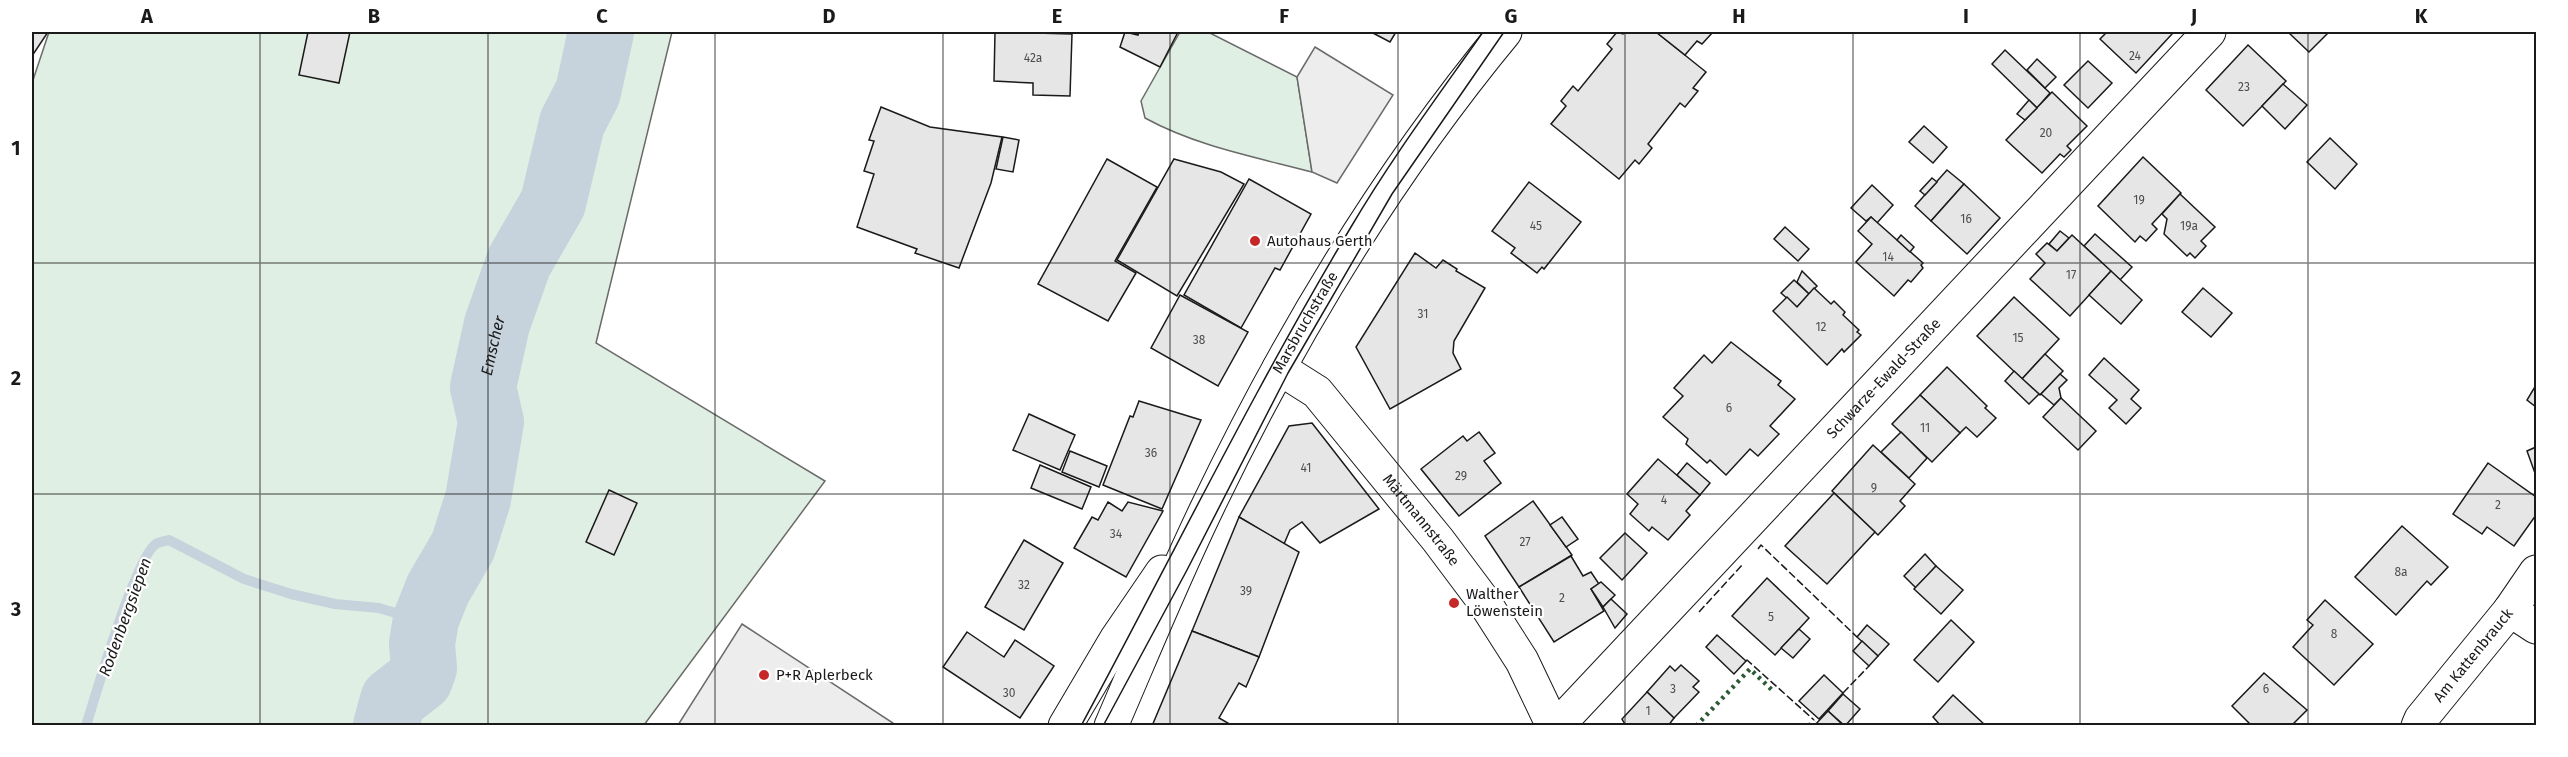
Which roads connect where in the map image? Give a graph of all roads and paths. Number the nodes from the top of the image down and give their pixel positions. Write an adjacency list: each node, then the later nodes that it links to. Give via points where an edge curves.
1 (1505, 32): 3 (street, Marsbruchstraße, via 1395,174)
2 (2209, 32): 9 (street, Schwarze-Ewald-Straße)
3 (1279, 368): 4 (street, Marsbruchstraße); 9 (street, Märtmannstraße, via 1317,392 1438,540 1520,658)
4 (1208, 506): 7 (street, Marsbruchstraße, via 1117,638); 8 (street, Marsbruchstraße)
5 (2536, 572): 6 (street, Am Kattenbrauck)
6 (2523, 618): 10 (street, Am Kattenbrauck)
7 (1065, 726)
8 (1111, 726)
9 (1555, 726)
10 (2418, 726)

